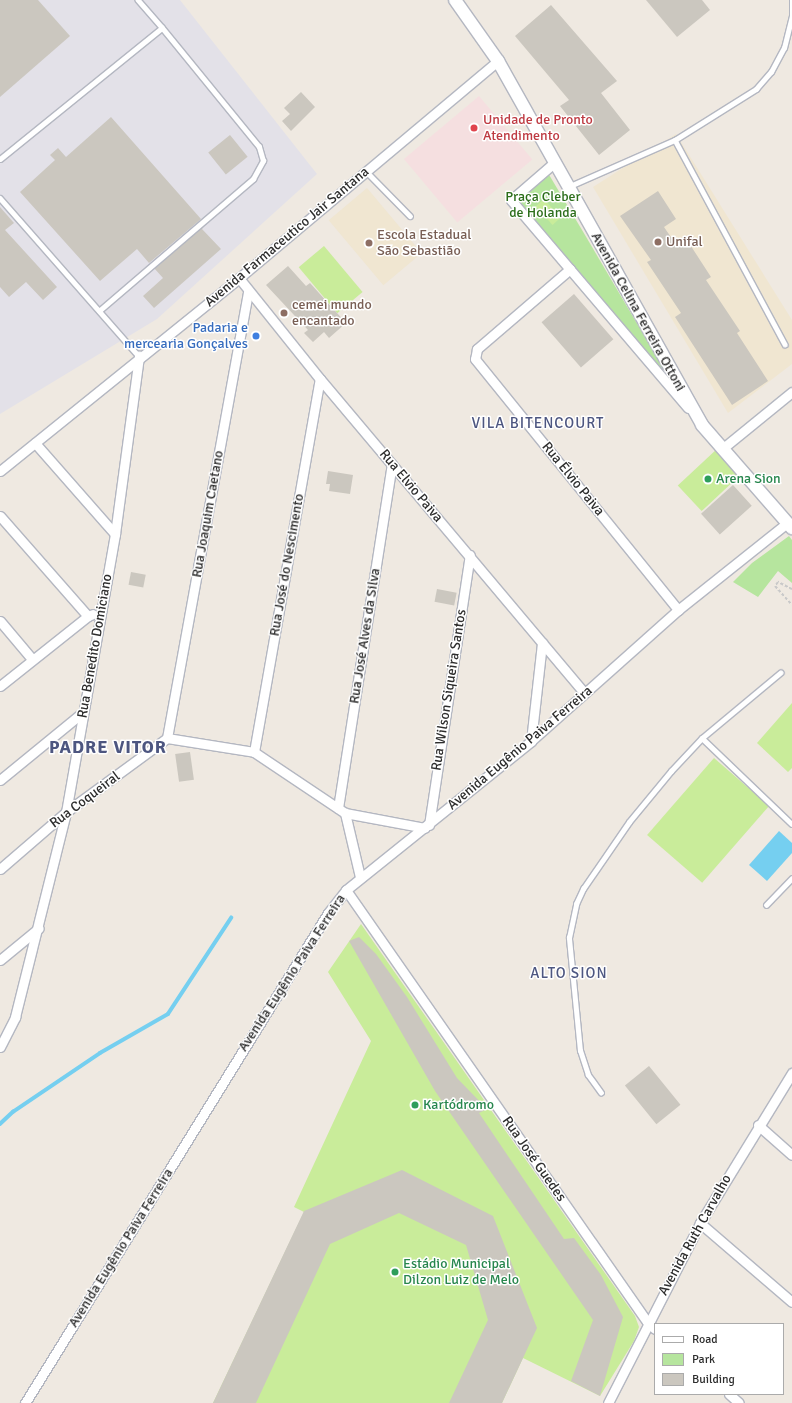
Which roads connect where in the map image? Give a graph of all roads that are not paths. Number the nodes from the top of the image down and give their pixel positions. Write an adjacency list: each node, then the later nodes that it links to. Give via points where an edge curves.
1 (138, 0): 4 (lane)
2 (455, 0): 5 (street, Avenida Celina Ferreira Ottoni)
3 (792, 0): 6 (lane, via 792,16 784,48 771,72 756,89)
4 (162, 28): 7 (lane); 16 (lane, via 259,147 263,161 253,179)
5 (498, 61): 8 (street, Avenida Celina Ferreira Ottoni); 9 (street, Avenida Farmaceutico Jair Santana)
6 (675, 140): 10 (lane); 17 (lane)
7 (0, 159)
8 (555, 162): 10 (street, Avenida Celina Ferreira Ottoni); 13 (street, via 511,200)
9 (366, 171): 12 (lane); 14 (street, Avenida Farmaceutico Jair Santana)
10 (568, 187): 21 (street, Avenida Celina Ferreira Ottoni)
11 (0, 198): 16 (lane)
12 (410, 216)
13 (570, 269): 21 (street); 30 (street, Rua Élvio Paiva, via 477,349 475,359)
14 (239, 278): 15 (street, Rua Elvio Paiva); 18 (street, Avenida Farmaceutico Jair Santana)
15 (248, 291): 19 (street, Rua Elvio Paiva); 40 (street, Rua Joaquim Caetano)
16 (99, 311): 18 (lane)
17 (785, 344)
18 (139, 356): 22 (street, Avenida Farmaceutico Jair Santana); 28 (street, Rua Benedito Domiciano)
19 (320, 379): 24 (street, Rua Elvio Paiva); 43 (street, Rua José do Nescimento)
20 (792, 392): 23 (street)
21 (702, 425): 23 (street, Avenida Celina Ferreira Ottoni)
22 (35, 443): 25 (street, Avenida Farmaceutico Jair Santana); 28 (street)
23 (722, 449): 27 (street, Avenida Celina Ferreira Ottoni)
24 (392, 464): 29 (street, Rua Elvio Paiva); 45 (street, Rua José Alves da Silva)
25 (0, 471)
26 (0, 516): 32 (street)
27 (790, 525): 30 (street, Avenida Eugênio Paiva Ferreira)
28 (115, 534): 31 (street, Rua Benedito Domiciano)
29 (470, 555): 34 (street, Rua Elvio Paiva); 48 (street, Rua Wilson Siqueira Santos)
30 (678, 610): 38 (street, Avenida Eugênio Paiva Ferreira)
31 (101, 612): 32 (street); 39 (street, Rua Benedito Domiciano)
32 (88, 616): 35 (street)
33 (0, 621): 35 (street)
34 (542, 643): 38 (street, Rua Elvio Paiva); 42 (street)
35 (32, 659): 37 (street)
36 (780, 673): 41 (lane)
37 (0, 686)
38 (584, 693): 42 (street, Avenida Eugênio Paiva Ferreira)
39 (83, 712): 44 (street); 46 (street, Rua Benedito Domiciano)
40 (167, 738): 43 (street); 46 (street, Rua Coqueiral)
41 (702, 738): 47 (lane); 58 (lane, via 629,822 583,889 576,904 569,938 580,1051 588,1075)
42 (531, 742): 48 (street, Avenida Eugênio Paiva Ferreira)
43 (254, 752): 45 (street)
44 (0, 780)
45 (341, 811): 48 (street); 50 (street)
46 (66, 812): 49 (street, Rua Coqueiral); 54 (street, Rua Benedito Domiciano)
47 (792, 824)
48 (427, 826): 50 (street, Avenida Eugênio Paiva Ferreira)
49 (0, 869)
50 (360, 877): 52 (street, Avenida Eugênio Paiva Ferreira)
51 (792, 878): 53 (lane)
52 (346, 890): 63 (street, Rua José Guedes); 65 (street, Avenida Eugênio Paiva Ferreira, via 324,919)
53 (766, 905)
54 (39, 928): 55 (street); 56 (street, Rua Benedito Domiciano, via 15,1017)
55 (0, 960)
56 (0, 1047)
57 (792, 1073): 59 (street, Avenida Ruth Carvalho)
58 (601, 1093)
59 (758, 1125): 60 (street); 61 (street, Avenida Ruth Carvalho)
60 (792, 1155)
61 (700, 1223): 62 (street); 63 (street, Avenida Ruth Carvalho)
62 (792, 1302)
63 (652, 1326): 66 (street, Avenida Ruth Carvalho)
64 (730, 1395): 67 (street)
65 (25, 1403)
66 (608, 1403)
67 (739, 1403)

